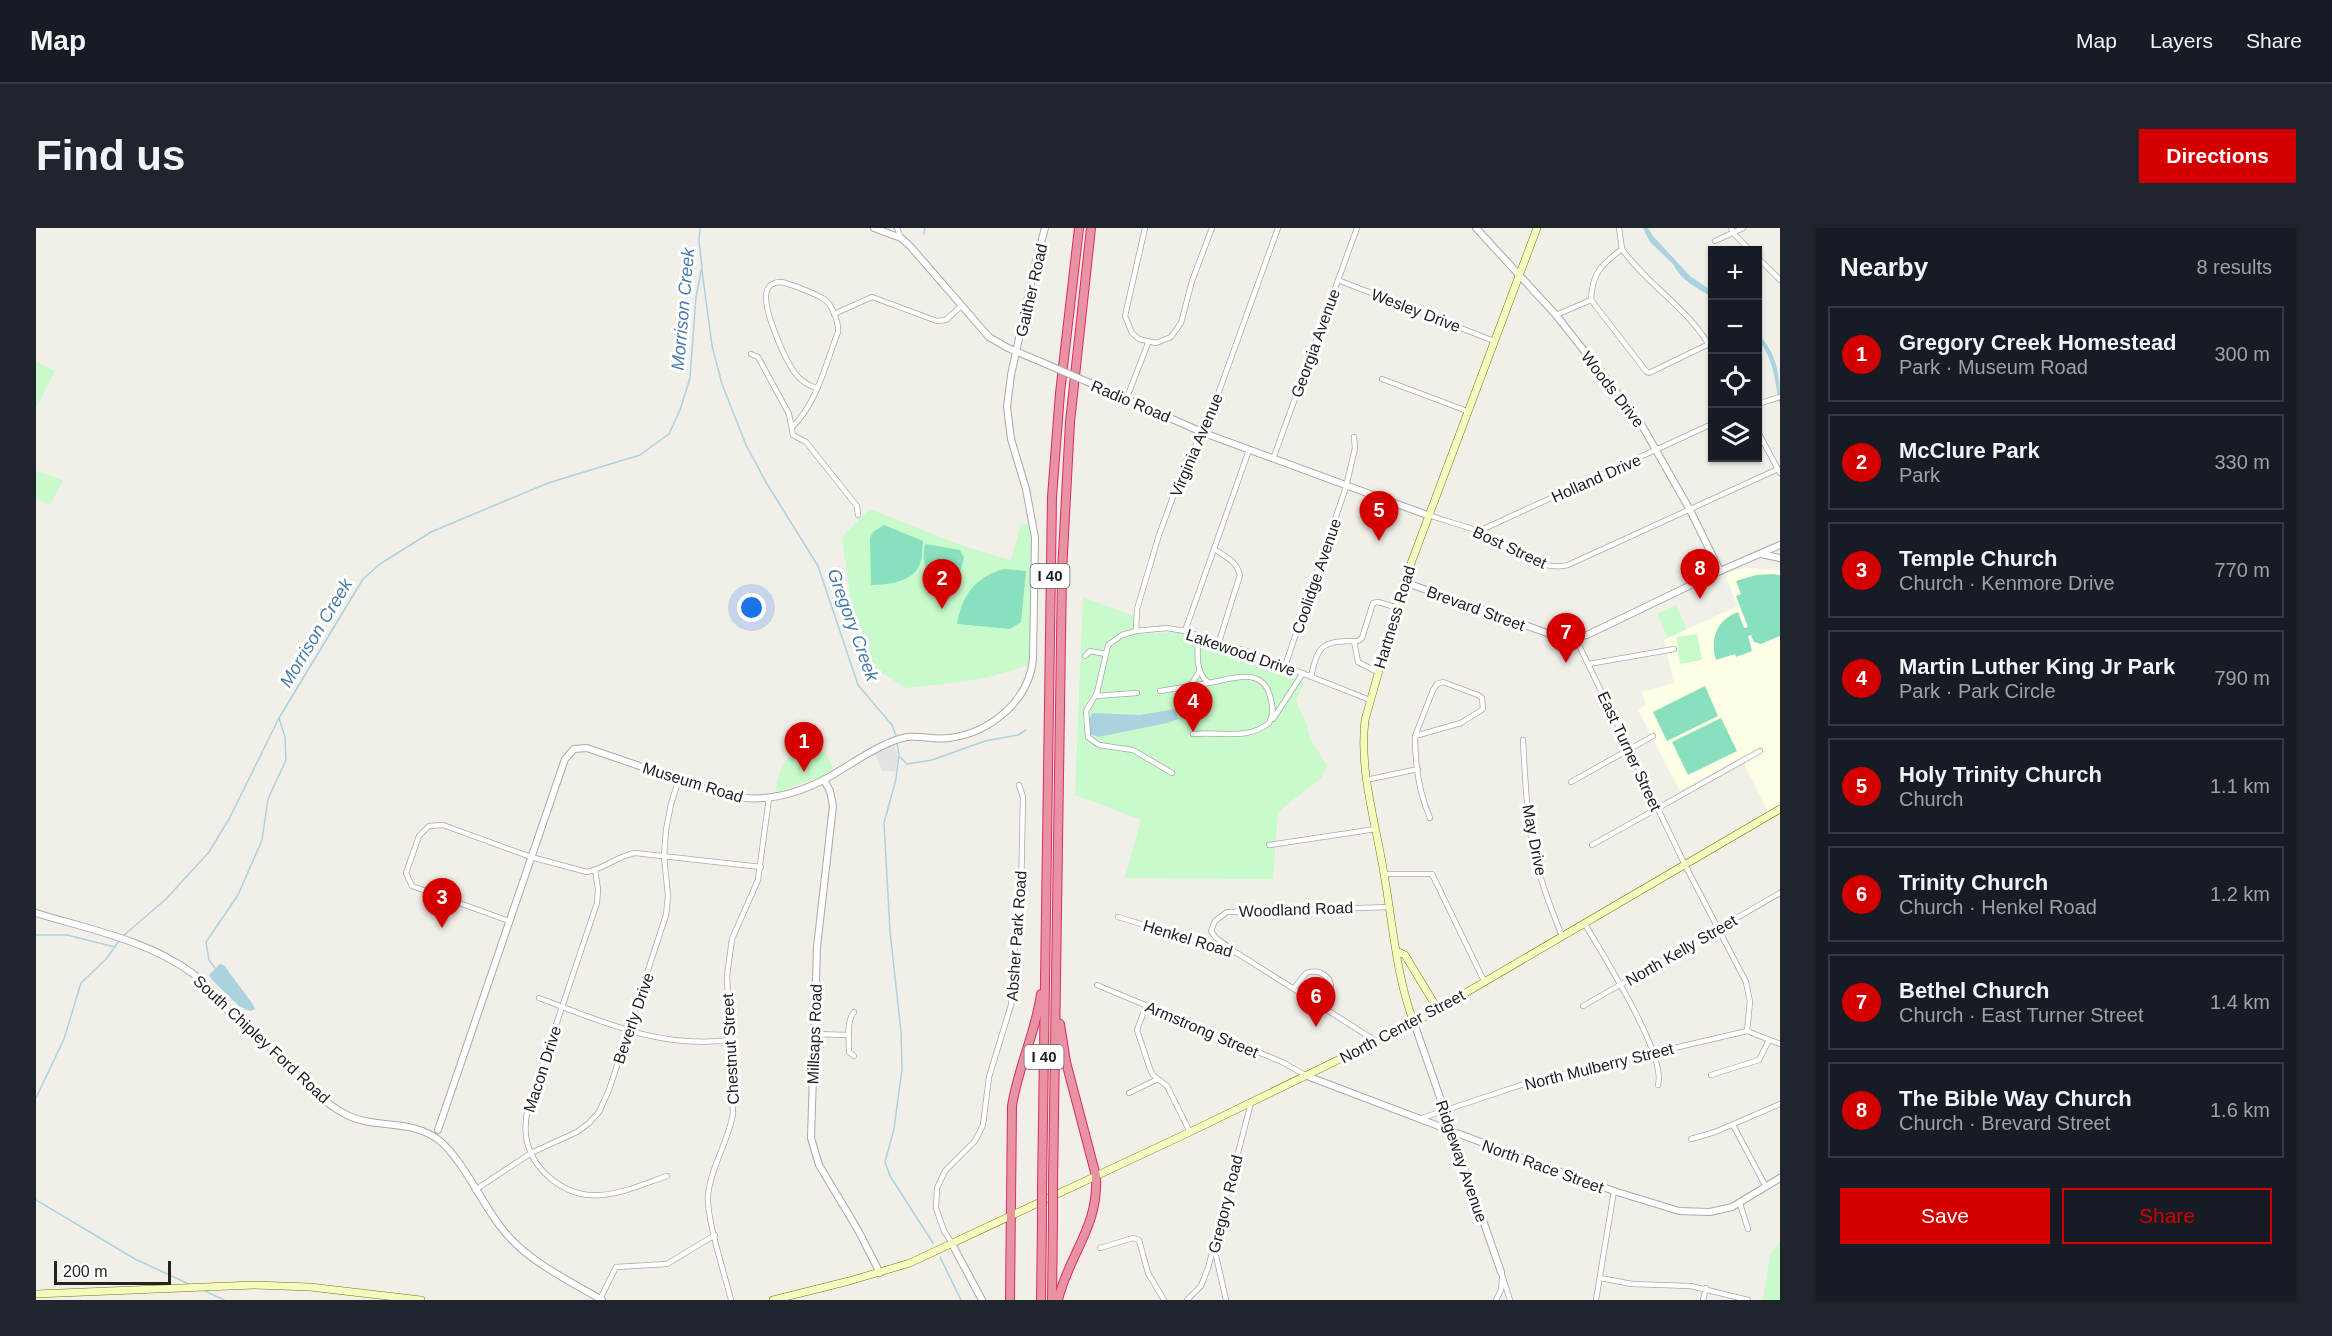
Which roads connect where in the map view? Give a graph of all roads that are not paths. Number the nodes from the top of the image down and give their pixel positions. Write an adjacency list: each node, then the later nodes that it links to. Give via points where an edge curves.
1 (874, 228): 15 (street, Radio Road)
2 (897, 228): 15 (street)
3 (1045, 228): 31 (street, Gaither Road)
4 (1079, 228): 116 (highway, I 40, via 1052,497)
5 (1091, 228): 121 (highway, I 40, via 1065,508)
6 (1145, 228): 28 (street, via 1125,316 1132,333)
7 (1212, 228): 28 (street, via 1177,331 1164,341)
8 (1278, 228): 41 (street, Virginia Avenue)
9 (1357, 228): 21 (street, Georgia Avenue)
10 (1476, 228): 20 (street, Woods Drive)
11 (1537, 228): 20 (main road, Hartness Road)
12 (1619, 228): 18 (street)
13 (1743, 228): 14 (street)
14 (1732, 231): 16 (street); 17 (street)
15 (901, 238): 24 (street, Radio Road)
16 (1715, 241)
17 (1746, 246)
18 (1622, 249): 23 (street, via 1604,262 1594,277); 29 (street, via 1636,269 1691,319)
19 (1762, 262): 22 (street)
20 (1519, 273): 26 (street, Woods Drive); 27 (main road, Hartness Road)
21 (1338, 280): 27 (street, Wesley Drive); 46 (street, Georgia Avenue)
22 (1780, 280)
23 (1591, 300): 26 (street); 30 (street, via 1649,373)
24 (961, 306): 25 (street, via 946,320 937,321 872,297); 31 (street, Radio Road, via 989,337)
25 (834, 314): 34 (street, via 838,332); 34 (street, via 824,299 782,282 770,285 765,294 773,325 795,373)
26 (1556, 315): 45 (street, Woods Drive, via 1640,422)
27 (1494, 341): 38 (main road, Hartness Road)
28 (1148, 343): 36 (street)
29 (1708, 343)
30 (1708, 344)
31 (1016, 351): 36 (street, Radio Road, bridge); 93 (street, Museum Road, via 1008,391 1008,423 1035,538 1033,659 1028,683 1007,710 976,730 948,738 912,735 896,740)
32 (751, 354): 39 (street, via 758,357)
33 (1382, 379): 38 (street)
34 (816, 388): 39 (street, via 804,415)
35 (1778, 397): 37 (street)
36 (1126, 400): 41 (street, Radio Road)
37 (1762, 403)
38 (1467, 411): 51 (main road, Hartness Road)
39 (793, 426): 50 (street, via 794,435 806,442 857,506)
40 (1708, 426): 45 (street, Holland Drive)
41 (1204, 433): 44 (street, Radio Road); 60 (street, Virginia Avenue, via 1188,456 1159,535 1137,609)
42 (1354, 437): 48 (street, Coolidge Avenue)
43 (1762, 439): 47 (street)
44 (1249, 450): 46 (street, Radio Road); 54 (street)
45 (1657, 450): 49 (street, Woods Drive); 52 (street, Holland Drive)
46 (1273, 459): 48 (street, Radio Road)
47 (1779, 471): 49 (street, Bost Street)
48 (1346, 487): 51 (street, Radio Road); 70 (street, Coolidge Avenue)
49 (1690, 510): 52 (street, Bost Street, via 1559,567 1540,563); 57 (street, Woods Drive)
50 (858, 515)
51 (1427, 515): 52 (street, Bost Street); 58 (main road, Hartness Road)
52 (1479, 531)
53 (1780, 545): 55 (street, Brevard Street)
54 (1214, 549): 61 (street); 65 (street, via 1232,560 1240,575)
55 (1761, 554): 56 (street); 57 (street, Brevard Street)
56 (1780, 558)
57 (1720, 571): 63 (street, Brevard Street, via 1587,635)
58 (1404, 582): 59 (main road, Hartness Road); 63 (street, Brevard Street, via 1550,634)
59 (1395, 607): 64 (street, via 1373,603 1362,638); 72 (main road, Hartness Road)
60 (1136, 631): 61 (street, Lakewood Drive); 67 (street, Lakewood Drive, via 1113,640)
61 (1185, 631): 62 (street, Lakewood Drive)
62 (1198, 635): 65 (street, Lakewood Drive); 71 (street)
63 (1575, 637): 69 (street, East Turner Street)
64 (1354, 641): 72 (street, via 1358,662); 74 (street, via 1329,643 1315,659)
65 (1219, 642): 70 (street, Lakewood Drive)
66 (1674, 649): 69 (street)
67 (1106, 654): 68 (street, via 1090,651); 79 (street)
68 (1085, 656)
69 (1589, 664): 88 (street, East Turner Street)
70 (1285, 666): 73 (street, Lakewood Drive)
71 (1199, 672): 75 (street); 76 (street)
72 (1377, 672): 81 (main road, Hartness Road)
73 (1303, 674): 74 (street, Lakewood Drive); 82 (street)
74 (1311, 677): 81 (street, Lakewood Drive)
75 (1209, 683): 76 (street); 80 (street, via 1254,677 1268,686)
76 (1190, 686): 77 (street)
77 (1160, 691)
78 (1137, 693): 79 (street)
79 (1095, 696): 91 (street, via 1086,711 1091,739 1099,746 1133,750)
80 (1271, 699): 82 (street); 83 (street, via 1274,705)
81 (1370, 700): 94 (main road, Hartness Road, via 1363,740)
82 (1284, 704): 83 (street)
83 (1269, 723): 84 (street, via 1246,735)
84 (1193, 734)
85 (1415, 736): 85 (street, via 1470,718 1483,709 1482,698 1450,683 1437,684); 90 (street)
86 (1653, 736): 88 (street)
87 (1523, 740): 118 (street, May Drive, via 1532,843)
88 (1628, 749): 95 (street); 98 (street, East Turner Street)
89 (1760, 751): 98 (street)
90 (1418, 769): 94 (street); 100 (street)
91 (1172, 773)
92 (679, 779): 97 (street, Museum Road, via 738,799); 104 (street, Beverly Drive, via 671,804); 105 (street, Museum Road, via 587,748 574,749 565,759)
93 (824, 780): 97 (street, Museum Road); 136 (street, Millsaps Road, via 833,806 818,947)
94 (1366, 780): 101 (main road, Hartness Road)
95 (1571, 782)
96 (1019, 785): 170 (street, Absher Park Road, via 1023,797 1021,894 1011,1005 989,1077 983,1125 975,1141 945,1171 938,1188 936,1208)
97 (769, 798): 107 (street, Chestnut Street)
98 (1657, 808): 103 (street); 106 (street, East Turner Street)
99 (1780, 809): 106 (main road, North Center Street)
100 (1430, 818)
101 (1376, 829): 102 (street); 109 (main road, Hartness Road)
102 (1269, 845)
103 (1592, 845)
104 (664, 856): 107 (street); 108 (street, via 623,855); 134 (street, Beverly Drive, via 668,877 666,915)
105 (531, 857): 108 (street, via 578,871); 114 (street, Museum Road); 114 (street, via 436,824 423,830 407,867 408,880 418,890)
106 (1685, 865): 115 (main road, North Center Street); 117 (street, East Turner Street)
107 (761, 867): 138 (street, Chestnut Street, via 728,957)
108 (595, 870): 129 (street, Macon Drive, via 597,903)
109 (1384, 874): 111 (main road, Hartness Road); 122 (street, via 1432,874)
110 (1780, 893): 117 (street, North Kelly Street)
111 (1389, 907): 119 (street, Woodland Road, via 1227,912 1215,921 1211,931); 120 (main road, Hartness Road)
112 (36, 913): 157 (street, South Chipley Ford Road, via 154,951 192,973 299,1078 344,1113 377,1123 417,1128)
113 (1118, 916): 119 (street, Henkel Road)
114 (509, 921): 154 (street, Museum Road)
115 (1585, 924): 118 (main road, North Center Street); 124 (street)
116 (1046, 925): 167 (highway, via 1039,1007 1012,1106); 184 (highway, I 40, bridge)
117 (1719, 928): 124 (street, North Kelly Street); 135 (street, East Turner Street, via 1750,992)
118 (1562, 936): 122 (main road, North Center Street)
119 (1237, 952): 125 (street, Henkel Road)
120 (1398, 952): 131 (main road, via 1405,954); 133 (main road, Hartness Road, via 1403,995)
121 (1056, 981): 161 (highway, via 1065,1062); 185 (highway, I 40, bridge)
122 (1484, 981): 131 (main road, North Center Street)
123 (1097, 985): 127 (street, Armstrong Street)
124 (1620, 985): 128 (street, North Kelly Street); 142 (street)
125 (1293, 988): 130 (street, Henkel Road); 130 (street, via 1306,973 1324,974 1331,986)
126 (538, 998): 129 (street)
127 (1146, 1006): 145 (street, Armstrong Street); 146 (street, via 1137,1030 1150,1069)
128 (1582, 1006)
129 (562, 1007): 134 (street); 159 (street, Macon Drive, via 528,1107 526,1135)
130 (1322, 1007): 140 (street, Henkel Road)
131 (1437, 1008): 133 (main road, North Center Street)
132 (854, 1012): 137 (street)
133 (1414, 1023): 140 (main road, North Center Street); 151 (street, Ridgeway Avenue)
134 (628, 1030): 138 (street, via 695,1044); 159 (street, Beverly Drive, via 599,1112 577,1132)
135 (1747, 1031): 139 (street); 142 (street, North Mulberry Street)
136 (814, 1034): 137 (street); 174 (street, Millsaps Road, via 814,1152)
137 (849, 1035): 143 (street, via 849,1052)
138 (730, 1040): 169 (street, Chestnut Street, via 733,1114 708,1193)
139 (1769, 1040): 141 (street); 144 (street, via 1759,1060)
140 (1376, 1041): 145 (main road, North Center Street)
141 (1780, 1044)
142 (1654, 1052): 147 (street, via 1661,1076); 151 (street, North Mulberry Street, via 1533,1081)
143 (854, 1056)
144 (1711, 1075)
145 (1307, 1076): 149 (main road, North Center Street); 152 (street, North Race Street)
146 (1158, 1079): 148 (street); 155 (street, via 1167,1086)
147 (1658, 1085)
148 (1129, 1093)
149 (1251, 1103): 155 (main road, North Center Street); 171 (street, Gregory Road)
150 (1780, 1104): 153 (street)
151 (1444, 1110): 152 (street, North Mulberry Street); 156 (street, Ridgeway Avenue)
152 (1419, 1119): 156 (street, North Race Street)
153 (1733, 1125): 158 (street); 163 (street)
154 (438, 1130): 157 (street)
155 (1190, 1132): 161 (main road, North Center Street)
156 (1451, 1132): 165 (street, North Race Street); 173 (street, Ridgeway Avenue)
157 (435, 1137): 164 (street, South Chipley Ford Road)
158 (1691, 1139)
159 (531, 1153): 160 (street, Macon Drive, via 549,1178 587,1195 601,1195); 164 (street, Beverly Drive)
160 (667, 1176)
161 (1096, 1176): 167 (main road, North Center Street); 186 (highway, via 1095,1209)
162 (1780, 1178): 163 (street, North Race Street)
163 (1766, 1187): 166 (street, North Race Street)
164 (475, 1190): 178 (street, South Chipley Ford Road, via 518,1246 550,1270)
165 (1614, 1191): 166 (street, North Race Street, via 1694,1213); 175 (street)
166 (1740, 1204): 168 (street)
167 (1010, 1217): 170 (main road, North Center Street); 183 (highway)
168 (1748, 1229)
169 (715, 1235): 178 (street, via 667,1264 616,1267); 180 (street, Chestnut Street)
170 (952, 1244): 174 (main road, North Center Street); 182 (street)
171 (1214, 1245): 188 (street, Gregory Road, via 1205,1277); 189 (street)
172 (1100, 1248): 187 (street, via 1133,1238 1139,1240 1148,1273)
173 (1501, 1272): 190 (street, via 1501,1290); 191 (street, Ridgeway Avenue)
174 (880, 1273): 181 (main road, North Center Street)
175 (1600, 1278): 176 (street); 192 (street)
176 (1706, 1288): 193 (street); 194 (street)
177 (36, 1294): 179 (main road, via 254,1285 310,1287)
178 (601, 1299)
179 (421, 1300)
180 (731, 1300)
181 (773, 1300)
182 (982, 1300)
183 (1010, 1300)
184 (1041, 1300)
185 (1052, 1300)
186 (1058, 1300)
187 (1164, 1300)
188 (1187, 1300)
189 (1226, 1300)
190 (1496, 1300)
191 (1510, 1300)
192 (1596, 1300)
193 (1703, 1300)
194 (1748, 1300)

